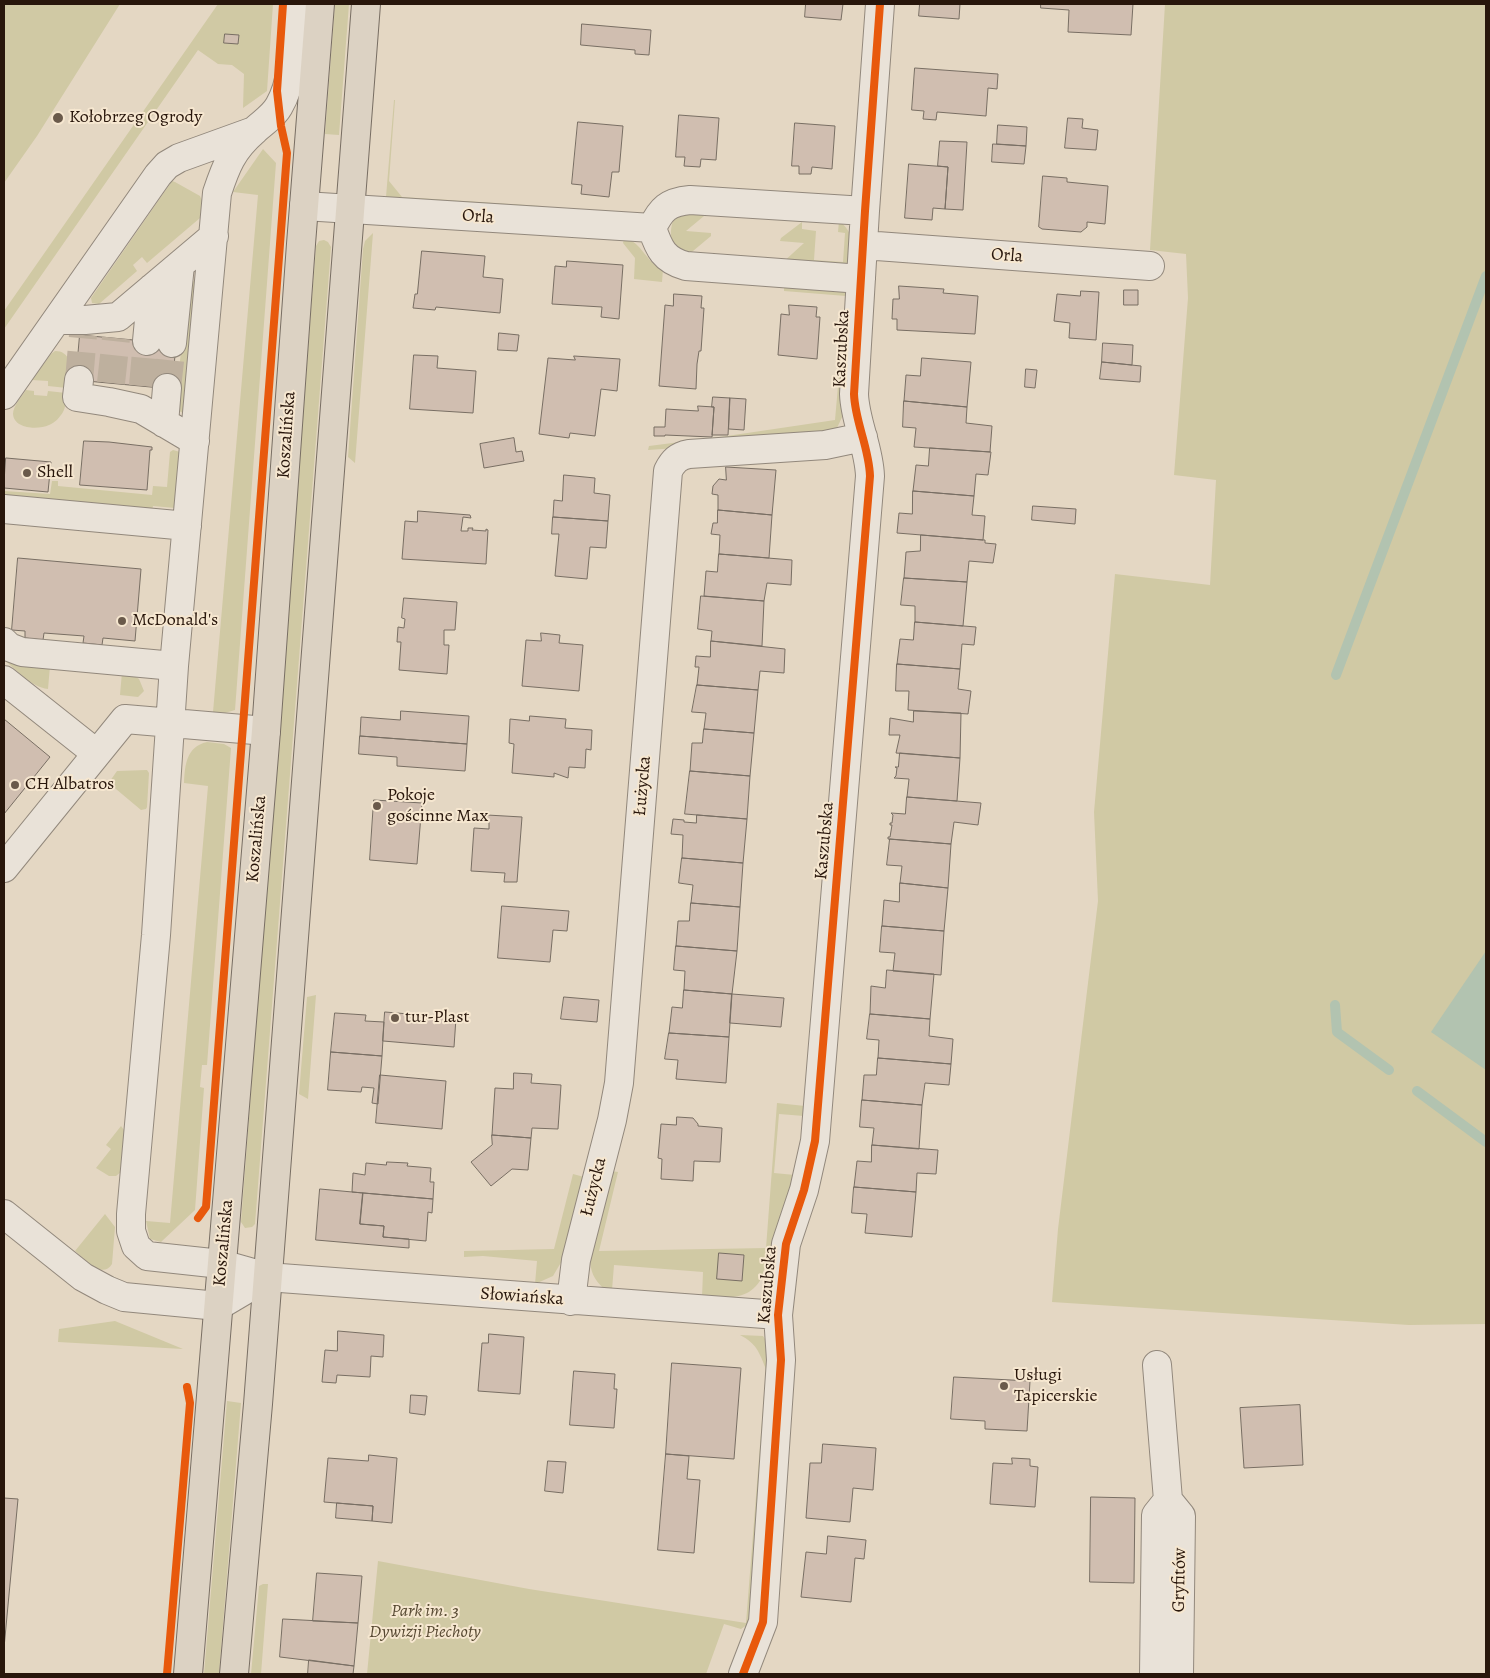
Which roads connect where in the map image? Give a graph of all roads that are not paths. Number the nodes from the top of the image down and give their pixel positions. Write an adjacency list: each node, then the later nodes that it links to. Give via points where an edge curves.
1 (296, 4): 5 (street, via 286,91 278,107)
2 (320, 4): 6 (main road, Koszalińska)
3 (366, 4): 7 (main road)
4 (880, 4): 8 (street, Kaszubska)
5 (262, 124): 10 (street, Słowiańska, via 236,149 226,166 217,193); 16 (street, via 167,165)
6 (304, 206): 7 (street, Orla); 27 (main road, Koszalińska)
7 (349, 209): 9 (street, Orla); 32 (main road)
8 (865, 210): 9 (street, via 690,200 669,205 659,214); 11 (street, Kaszubska)
9 (652, 228): 14 (street, via 665,255 686,266)
10 (214, 236): 12 (street); 20 (street, Słowiańska)
11 (863, 245): 13 (street, Orla); 14 (street, Kaszubska)
12 (180, 265): 15 (street); 15 (street, via 160,342)
13 (1150, 266)
14 (861, 279): 19 (street, Kaszubska, via 854,406)
15 (152, 288): 16 (street, via 117,328 84,328)
16 (57, 320): 18 (street)
17 (79, 380): 20 (street, via 77,397 110,392 150,394 164,423)
18 (4, 395)
19 (863, 437): 33 (street, Łużycka, via 825,445 689,454 679,456 668,470 619,1083 576,1260); 35 (street, Kaszubska, via 870,459 870,476 815,1141 804,1190 786,1244)
20 (195, 441): 22 (street, Słowiańska)
21 (7, 512): 22 (street)
22 (187, 526): 24 (street, Słowiańska)
23 (4, 642): 24 (street, via 22,652)
24 (174, 666): 26 (street, Słowiańska)
25 (4, 680): 28 (street)
26 (170, 723): 27 (street); 28 (street, via 125,718); 31 (street, Słowiańska, via 131,1231 136,1246 147,1256)
27 (266, 732): 31 (main road, Koszalińska)
28 (96, 754): 29 (street)
29 (4, 868)
30 (4, 1214): 34 (street, via 64,1264 106,1290 124,1297)
31 (221, 1264): 32 (street, Słowiańska); 34 (main road, Koszalińska)
32 (267, 1277): 33 (street, Słowiańska); 34 (street); 39 (main road)
33 (571, 1301): 35 (street, Słowiańska)
34 (218, 1306): 38 (main road, Koszalińska)
35 (778, 1315): 40 (street, Kaszubska, via 781,1360 763,1622)
36 (1157, 1365): 37 (street, Gryfitów, via 1168,1500 1156,1515)
37 (1167, 1669)
38 (188, 1674)
39 (234, 1674)
40 (743, 1674)

